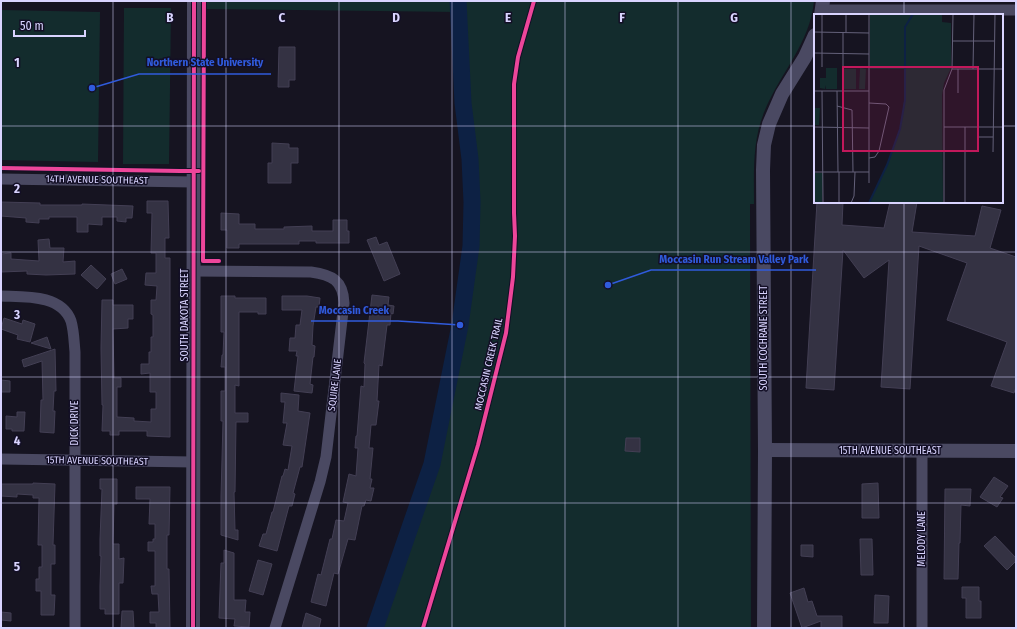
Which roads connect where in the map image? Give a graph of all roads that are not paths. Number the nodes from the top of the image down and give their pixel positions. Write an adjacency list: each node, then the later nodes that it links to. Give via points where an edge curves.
1 (194, 1): 8 (street, SOUTH DAKOTA STREET)
2 (986, 5): 4 (street); 5 (street)
3 (822, 8): 5 (street)
4 (1016, 10)
5 (868, 12)
6 (814, 37): 11 (street, SOUTH COCHRANE STREET, via 782,94 769,124 764,145)
7 (1, 178): 8 (street, 14TH AVENUE SOUTHEAST)
8 (193, 182): 9 (street, SOUTH DAKOTA STREET)
9 (193, 271): 16 (street, SOUTH DAKOTA STREET); 19 (street, SQUIRE LANE, via 311,272 336,281 344,295 326,457)
10 (1, 296): 15 (street, DICK DRIVE, via 42,298 64,310 70,320 75,352)
11 (765, 450): 12 (street, 15TH AVENUE SOUTHEAST); 20 (street, SOUTH COCHRANE STREET)
12 (922, 451): 13 (street, 15TH AVENUE SOUTHEAST); 21 (street, MELODY LANE)
13 (1016, 451)
14 (1, 459): 15 (street, 15TH AVENUE SOUTHEAST)
15 (75, 460): 16 (street, 15TH AVENUE SOUTHEAST); 17 (street, DICK DRIVE)
16 (193, 462): 18 (street, SOUTH DAKOTA STREET)
17 (75, 628)
18 (193, 628)
19 (275, 628)
20 (764, 628)
21 (922, 628)

